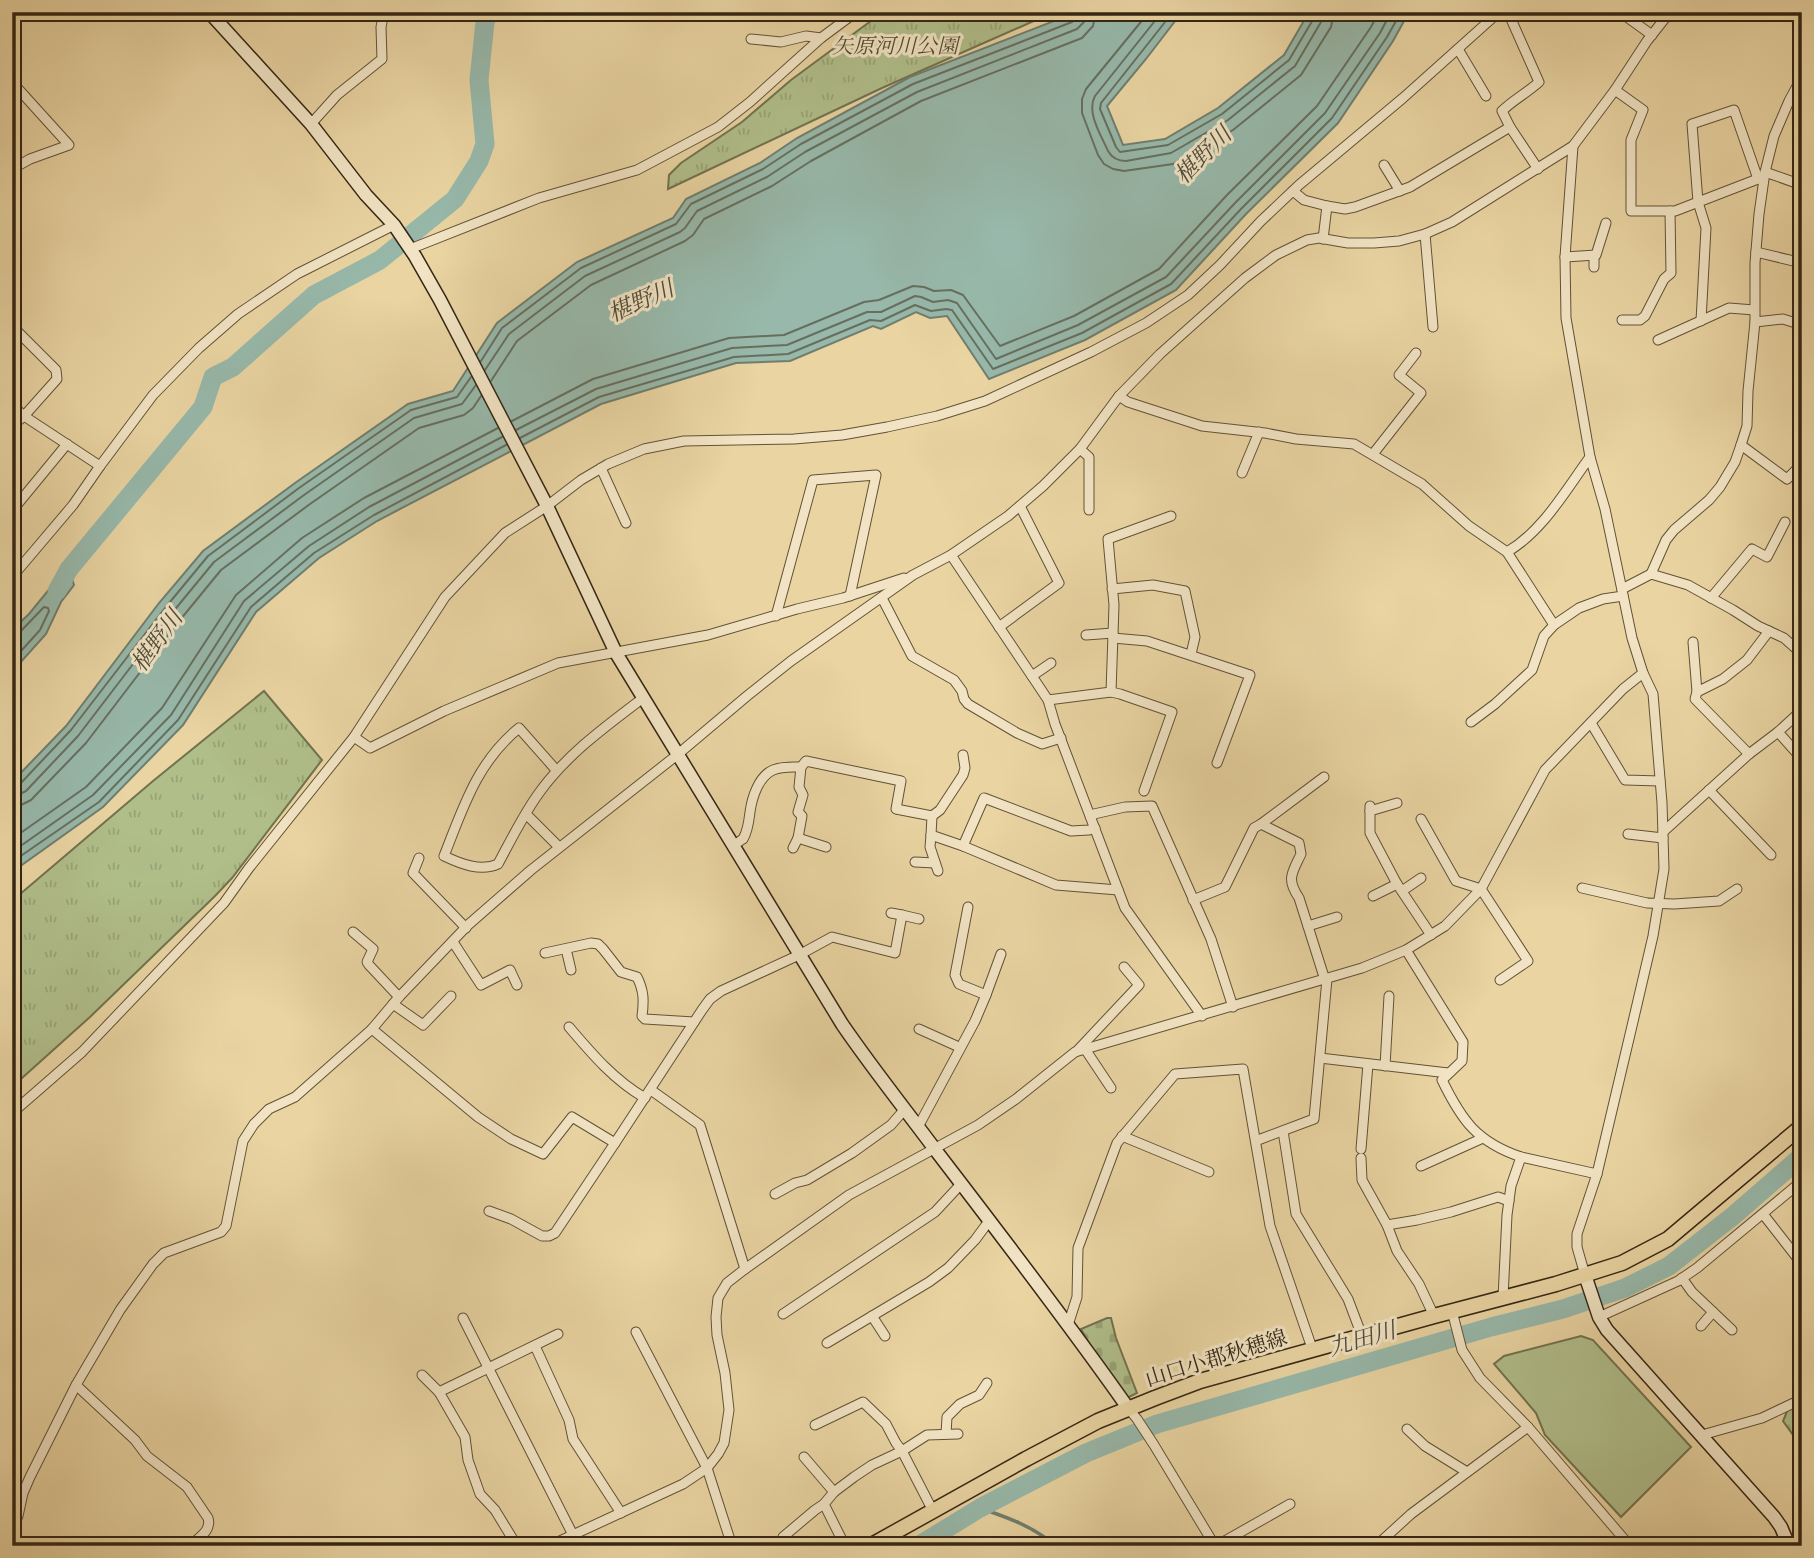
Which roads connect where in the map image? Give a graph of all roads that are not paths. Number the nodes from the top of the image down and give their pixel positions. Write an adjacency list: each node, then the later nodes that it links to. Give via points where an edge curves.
1 (209, 12): 17 (street)
2 (384, 12): 17 (street, via 382,59 337,95)
3 (856, 12): 8 (street)
4 (1499, 12): 12 (street)
5 (1504, 12): 18 (street, via 1539,82 1502,111)
6 (1620, 12): 9 (street)
7 (1670, 12): 9 (street)
8 (844, 16): 10 (street)
9 (1652, 35): 15 (street)
10 (821, 38): 11 (street); 35 (street, via 718,127 637,170 539,198)
11 (751, 39)
12 (1458, 49): 16 (street); 25 (street)
13 (1802, 77): 23 (street, via 1774,136)
14 (12, 82): 21 (street, via 69,145)
15 (1615, 90): 19 (street); 29 (street, via 1643,110 1630,140 1631,211)
16 (1486, 96)
17 (311, 124): 31 (street)
18 (1510, 127): 22 (street); 26 (street)
19 (1573, 146): 22 (street); 37 (street)
20 (1384, 165): 26 (street)
21 (12, 169)
22 (1538, 169): 32 (street)
23 (1763, 176): 24 (street); 27 (street); 27 (street, via 1734,110 1692,124); 34 (street)
24 (1802, 185)
25 (1293, 191): 28 (street, via 1304,200); 61 (street, via 1188,295 1146,323 985,401 842,435 684,441 644,449)
26 (1400, 191): 28 (street, via 1345,209)
27 (1698, 202): 29 (street); 42 (street, via 1706,228)
28 (1326, 206): 33 (street)
29 (1670, 211): 41 (street, via 1671,272 1646,316)
30 (1606, 223): 36 (street)
31 (394, 225): 35 (street); 60 (street, via 298,274 237,314 153,395)
32 (1425, 234): 33 (street, via 1374,243); 46 (street)
33 (1324, 239): 49 (street, via 1290,247 1245,278)
34 (1756, 252): 38 (street); 40 (street)
35 (413, 253): 63 (street)
36 (1594, 256): 37 (street); 39 (street)
37 (1565, 257): 58 (street, via 1566,318)
38 (1802, 263)
39 (1594, 267)
40 (1754, 310): 42 (street, via 1729,308); 43 (street)
41 (1622, 320)
42 (1701, 321): 47 (street)
43 (1755, 322): 44 (street, via 1783,319); 55 (street, via 1747,426)
44 (1802, 325)
45 (12, 326): 51 (street, via 56,370 57,379)
46 (1433, 327)
47 (1658, 340)
48 (1416, 353): 57 (street, via 1399,375 1421,393)
49 (1119, 396): 53 (street, via 1202,426); 56 (street)
50 (12, 405): 51 (street)
51 (24, 416): 52 (street); 54 (street)
52 (12, 426)
53 (1259, 432): 57 (street, via 1354,444); 62 (street)
54 (67, 444): 60 (street); 64 (street, via 16,506)
55 (1741, 445): 59 (street, via 1787,479); 72 (street, via 1720,487 1666,540)
56 (1080, 449): 65 (street); 66 (street, via 1089,457)
57 (1373, 454): 70 (street, via 1422,484)
58 (1590, 457): 70 (street, via 1536,531); 76 (street)
59 (1802, 464)
60 (100, 466): 74 (street)
61 (601, 468): 63 (street); 69 (street)
62 (1242, 473)
63 (545, 502): 87 (street); 101 (street, via 505,533 445,597)
64 (12, 505)
65 (1020, 506): 71 (street); 82 (street, via 1059,583)
66 (1089, 510)
67 (1171, 516): 75 (street, via 1108,539)
68 (1785, 522): 79 (street, via 1767,557 1752,549)
69 (626, 523)
70 (1507, 552): 81 (street)
71 (951, 555): 73 (street); 82 (street)
72 (1651, 574): 76 (street); 79 (street, via 1688,585)
73 (913, 575): 77 (street); 78 (street)
74 (12, 577)
75 (1112, 589): 85 (street); 88 (street, via 1153,585 1185,591 1195,637)
76 (1622, 592): 81 (street, via 1579,608); 91 (street)
77 (850, 596): 80 (street); 80 (street, via 876,475 813,480)
78 (882, 598): 102 (street, via 912,656 954,680 968,704 1042,744); 104 (street, via 769,678)
79 (1711, 598): 83 (street)
80 (776, 616): 87 (street)
81 (1554, 625): 98 (street, via 1544,636 1532,670)
82 (999, 626): 92 (street)
83 (1769, 631): 89 (street); 94 (street, via 1747,660)
84 (1086, 635): 85 (street)
85 (1113, 635): 88 (street); 93 (street)
86 (1692, 642): 94 (street)
87 (616, 653): 95 (street); 101 (street, via 558,663 370,748)
88 (1191, 654): 107 (street, via 1250,675)
89 (1802, 654)
90 (1051, 663): 92 (street)
91 (1643, 673): 99 (street); 111 (street, via 1653,694)
92 (1032, 676): 96 (street)
93 (1111, 692): 96 (street); 112 (street, via 1177,714)
94 (1697, 692): 103 (street, via 1695,699)
95 (643, 698): 104 (street); 109 (street)
96 (1048, 700): 102 (street)
97 (1802, 710): 100 (street)
98 (1471, 722)
99 (1591, 723): 111 (street, via 1625,780); 136 (street, via 1545,769)
100 (1777, 732): 103 (street); 106 (street)
101 (354, 737): 181 (street, via 223,903 82,1052)
102 (1061, 738): 117 (street)
103 (1749, 754): 113 (street)
104 (677, 755): 125 (street); 127 (street)
105 (964, 755): 116 (street, via 963,775)
106 (1802, 759)
107 (1217, 763)
108 (801, 767): 116 (street, via 806,761 901,781 896,809); 124 (street); 125 (street, via 771,770 756,790 743,839)
109 (557, 771): 115 (street); 115 (street, via 519,728 479,774 444,856 463,865 489,868 498,864)
110 (1324, 777): 119 (street)
111 (1660, 781): 123 (street)
112 (1144, 790)
113 (1709, 790): 123 (street); 130 (street)
114 (1397, 803): 134 (street, via 1370,808 1370,833)
115 (526, 814): 127 (street)
116 (932, 817): 122 (street)
117 (1091, 818): 120 (street); 140 (street, via 1125,807 1152,806)
118 (1421, 819): 136 (street, via 1456,881)
119 (1261, 824): 140 (street, via 1254,828 1226,887); 147 (street, via 1299,843 1301,854 1292,873 1292,887)
120 (1095, 828): 126 (street, via 1071,831 984,798); 138 (street)
121 (1628, 834): 123 (street)
122 (930, 835): 126 (street); 132 (street, via 936,867)
123 (1663, 835): 141 (street)
124 (798, 838): 128 (street); 129 (street)
125 (734, 845): 156 (street)
126 (963, 846): 138 (street, via 1056,885)
127 (559, 847): 148 (street)
128 (826, 847)
129 (793, 848)
130 (1771, 855)
131 (419, 858): 148 (street, via 413,873)
132 (915, 862)
133 (1421, 878): 134 (street)
134 (1400, 887): 139 (street); 150 (street)
135 (1582, 888): 141 (street)
136 (1481, 889): 150 (street, via 1445,926); 160 (street, via 1528,961)
137 (1737, 889): 141 (street, via 1719,901)
138 (1118, 890): 167 (street, via 1125,908)
139 (1373, 897)
140 (1193, 900): 166 (street)
141 (1658, 904): 193 (street)
142 (968, 907): 162 (street, via 956,975 959,984)
143 (891, 913): 144 (street)
144 (902, 915): 146 (street); 156 (street, via 895,953 832,937)
145 (1337, 917): 147 (street)
146 (919, 919)
147 (1308, 926): 159 (street)
148 (466, 928): 151 (street)
149 (353, 932): 165 (street, via 373,949 367,962)
150 (1430, 934): 153 (street)
151 (453, 942): 161 (street, via 483,989 510,970); 165 (street)
152 (566, 949): 154 (street); 158 (street); 168 (street, via 598,944 621,972 637,977 645,1019)
153 (1406, 950): 159 (street); 177 (street, via 1464,1042 1462,1061)
154 (545, 953)
155 (1001, 954): 162 (street)
156 (799, 955): 168 (street, via 721,991); 180 (street, via 869,1065)
157 (1124, 967): 173 (street, via 1139,985)
158 (570, 970)
159 (1326, 980): 166 (street); 174 (street)
160 (1500, 980)
161 (517, 985)
162 (986, 995): 172 (street)
163 (452, 996): 165 (street, via 427,1027)
164 (1388, 996): 176 (street)
165 (396, 1001): 170 (street)
166 (1233, 1007): 167 (street)
167 (1202, 1016): 173 (street)
168 (694, 1022): 179 (street)
169 (569, 1027): 179 (street, via 615,1077)
170 (372, 1029): 188 (street, via 511,1139 543,1154 572,1117); 227 (street, via 295,1097 269,1109 254,1124 243,1141 226,1226 221,1232 164,1253 153,1264)
171 (919, 1029): 172 (street)
172 (960, 1047): 182 (street)
173 (1080, 1051): 178 (street); 189 (street, via 978,1125)
174 (1320, 1058): 175 (street); 183 (street, via 1314,1119)
175 (1368, 1064): 176 (street); 201 (street, via 1362,1180)
176 (1385, 1066): 177 (street)
177 (1448, 1073): 186 (street, via 1442,1080 1456,1109)
178 (1111, 1088)
179 (648, 1094): 188 (street); 203 (street, via 701,1125)
180 (904, 1110): 182 (street); 196 (street, via 852,1153)
181 (12, 1114)
182 (918, 1127): 189 (street)
183 (1283, 1131): 187 (street); 220 (street, via 1296,1214 1349,1299)
184 (1799, 1135): 205 (main road, 山口小郡秋穂線, via 1668,1239)
185 (1122, 1136): 192 (street); 214 (street, via 1078,1248 1077,1297); 223 (street, via 1175,1074 1244,1069 1270,1226)
186 (1483, 1138): 190 (street); 191 (street)
187 (1258, 1140)
188 (615, 1143): 198 (street, via 555,1233 541,1236)
189 (935, 1149): 195 (street); 203 (street, via 849,1195)
190 (1521, 1157): 193 (street); 197 (street)
191 (1421, 1166)
192 (1209, 1172)
193 (1597, 1174): 205 (street, via 1577,1234)
194 (1802, 1181): 199 (street)
195 (961, 1184): 200 (street); 208 (street, via 935,1212)
196 (775, 1194)
197 (1509, 1201): 201 (street, via 1498,1197); 206 (street)
198 (489, 1211)
199 (1763, 1214): 202 (street); 204 (street)
200 (989, 1221): 210 (street, via 948,1268); 214 (street)
201 (1388, 1225): 211 (street, via 1397,1251)
202 (1802, 1264)
203 (745, 1269): 239 (street, via 727,1283 718,1298 717,1335 728,1418 724,1443)
204 (1682, 1278): 207 (street); 209 (street)
205 (1587, 1281): 206 (main road, 山口小郡秋穂線); 209 (street)
206 (1503, 1298): 213 (main road, 山口小郡秋穂線)
207 (1713, 1312): 215 (street); 216 (street)
208 (783, 1314)
209 (1598, 1315): 236 (street)
210 (872, 1316): 219 (street); 221 (street)
211 (1434, 1316): 213 (main road, 山口小郡秋穂線); 220 (main road, 山口小郡秋穂線)
212 (463, 1318): 224 (street)
213 (1453, 1318): 232 (street, via 1462,1350 1480,1378)
214 (1068, 1325): 230 (street)
215 (1701, 1326)
216 (1732, 1330)
217 (636, 1332): 239 (street)
218 (558, 1334): 222 (street)
219 (885, 1336)
220 (1362, 1336): 223 (main road, 山口小郡秋穂線)
221 (827, 1343)
222 (535, 1346): 224 (street); 245 (street, via 573,1439)
223 (1313, 1351): 230 (main road, 山口小郡秋穂線, via 1200,1381)
224 (487, 1367): 228 (street); 247 (street)
225 (422, 1375): 228 (street)
226 (986, 1383): 234 (street, via 979,1395 947,1417)
227 (76, 1385): 246 (street, via 30,1476); 250 (street, via 147,1456 187,1487 210,1523)
228 (439, 1392): 251 (street, via 465,1437 480,1494)
229 (1802, 1399): 236 (street, via 1762,1418)
230 (1132, 1414): 244 (main road, 山口小郡秋穂線, via 1098,1421); 257 (street)
231 (816, 1425): 237 (street, via 863,1402 886,1424)
232 (1528, 1427): 240 (street); 259 (street)
233 (1407, 1429): 240 (street)
234 (946, 1434): 235 (street); 237 (street, via 926,1435)
235 (958, 1434)
236 (1702, 1435): 260 (street, via 1774,1517)
237 (902, 1451): 241 (street, via 872,1465); 244 (street)
238 (804, 1457): 241 (street)
239 (706, 1468): 245 (street); 254 (street)
240 (1467, 1472): 258 (street)
241 (834, 1492): 242 (street)
242 (824, 1504): 248 (street); 255 (street)
243 (1290, 1504): 257 (street)
244 (933, 1511): 256 (main road, 山口小郡秋穂線)
245 (621, 1513): 247 (street)
246 (12, 1528)
247 (573, 1535): 252 (street); 253 (street)
248 (783, 1537)
249 (1802, 1539): 260 (street)
250 (190, 1546)
251 (517, 1546)
252 (549, 1546)
253 (576, 1546)
254 (732, 1546)
255 (845, 1546)
256 (870, 1546)
257 (1216, 1546)
258 (1376, 1546)
259 (1630, 1546)
260 (1789, 1546)

